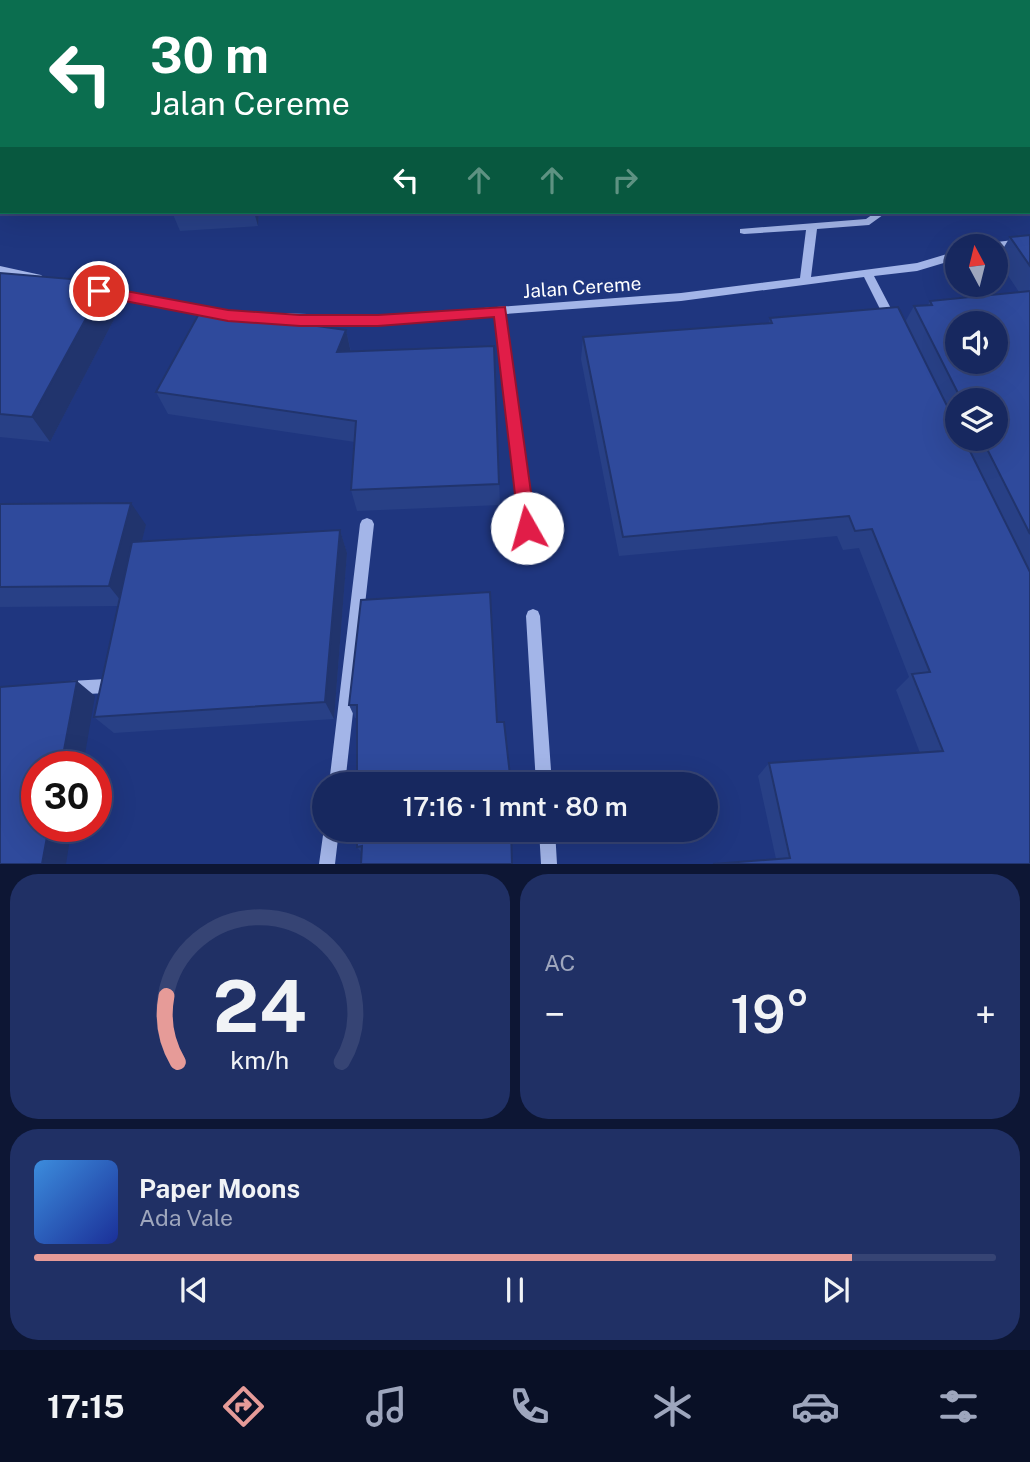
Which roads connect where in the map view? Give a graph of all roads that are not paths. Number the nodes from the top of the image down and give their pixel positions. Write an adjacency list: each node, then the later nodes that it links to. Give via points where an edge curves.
1 (879, 214): 2 (street, via 869,222)
2 (812, 226): 3 (street); 10 (street)
3 (744, 231)
4 (1030, 241): 5 (street)
5 (1008, 244)
6 (945, 259): 8 (street, Jalan Cereme)
7 (0, 270): 9 (street)
8 (867, 273): 10 (street, Jalan Cereme); 13 (street)
9 (54, 281)
10 (806, 282): 12 (street, Jalan Cereme, via 681,298)
11 (81, 287): 12 (street, Jalan Cereme, via 228,316 378,320)
12 (500, 311): 15 (street)
13 (898, 335)
14 (367, 524): 19 (street)
15 (527, 528)
16 (533, 616): 20 (street)
17 (106, 686): 18 (street)
18 (53, 689)
19 (338, 772)
20 (543, 772)
21 (330, 842): 23 (street)
22 (548, 842): 24 (street)
23 (327, 863)
24 (549, 863)

